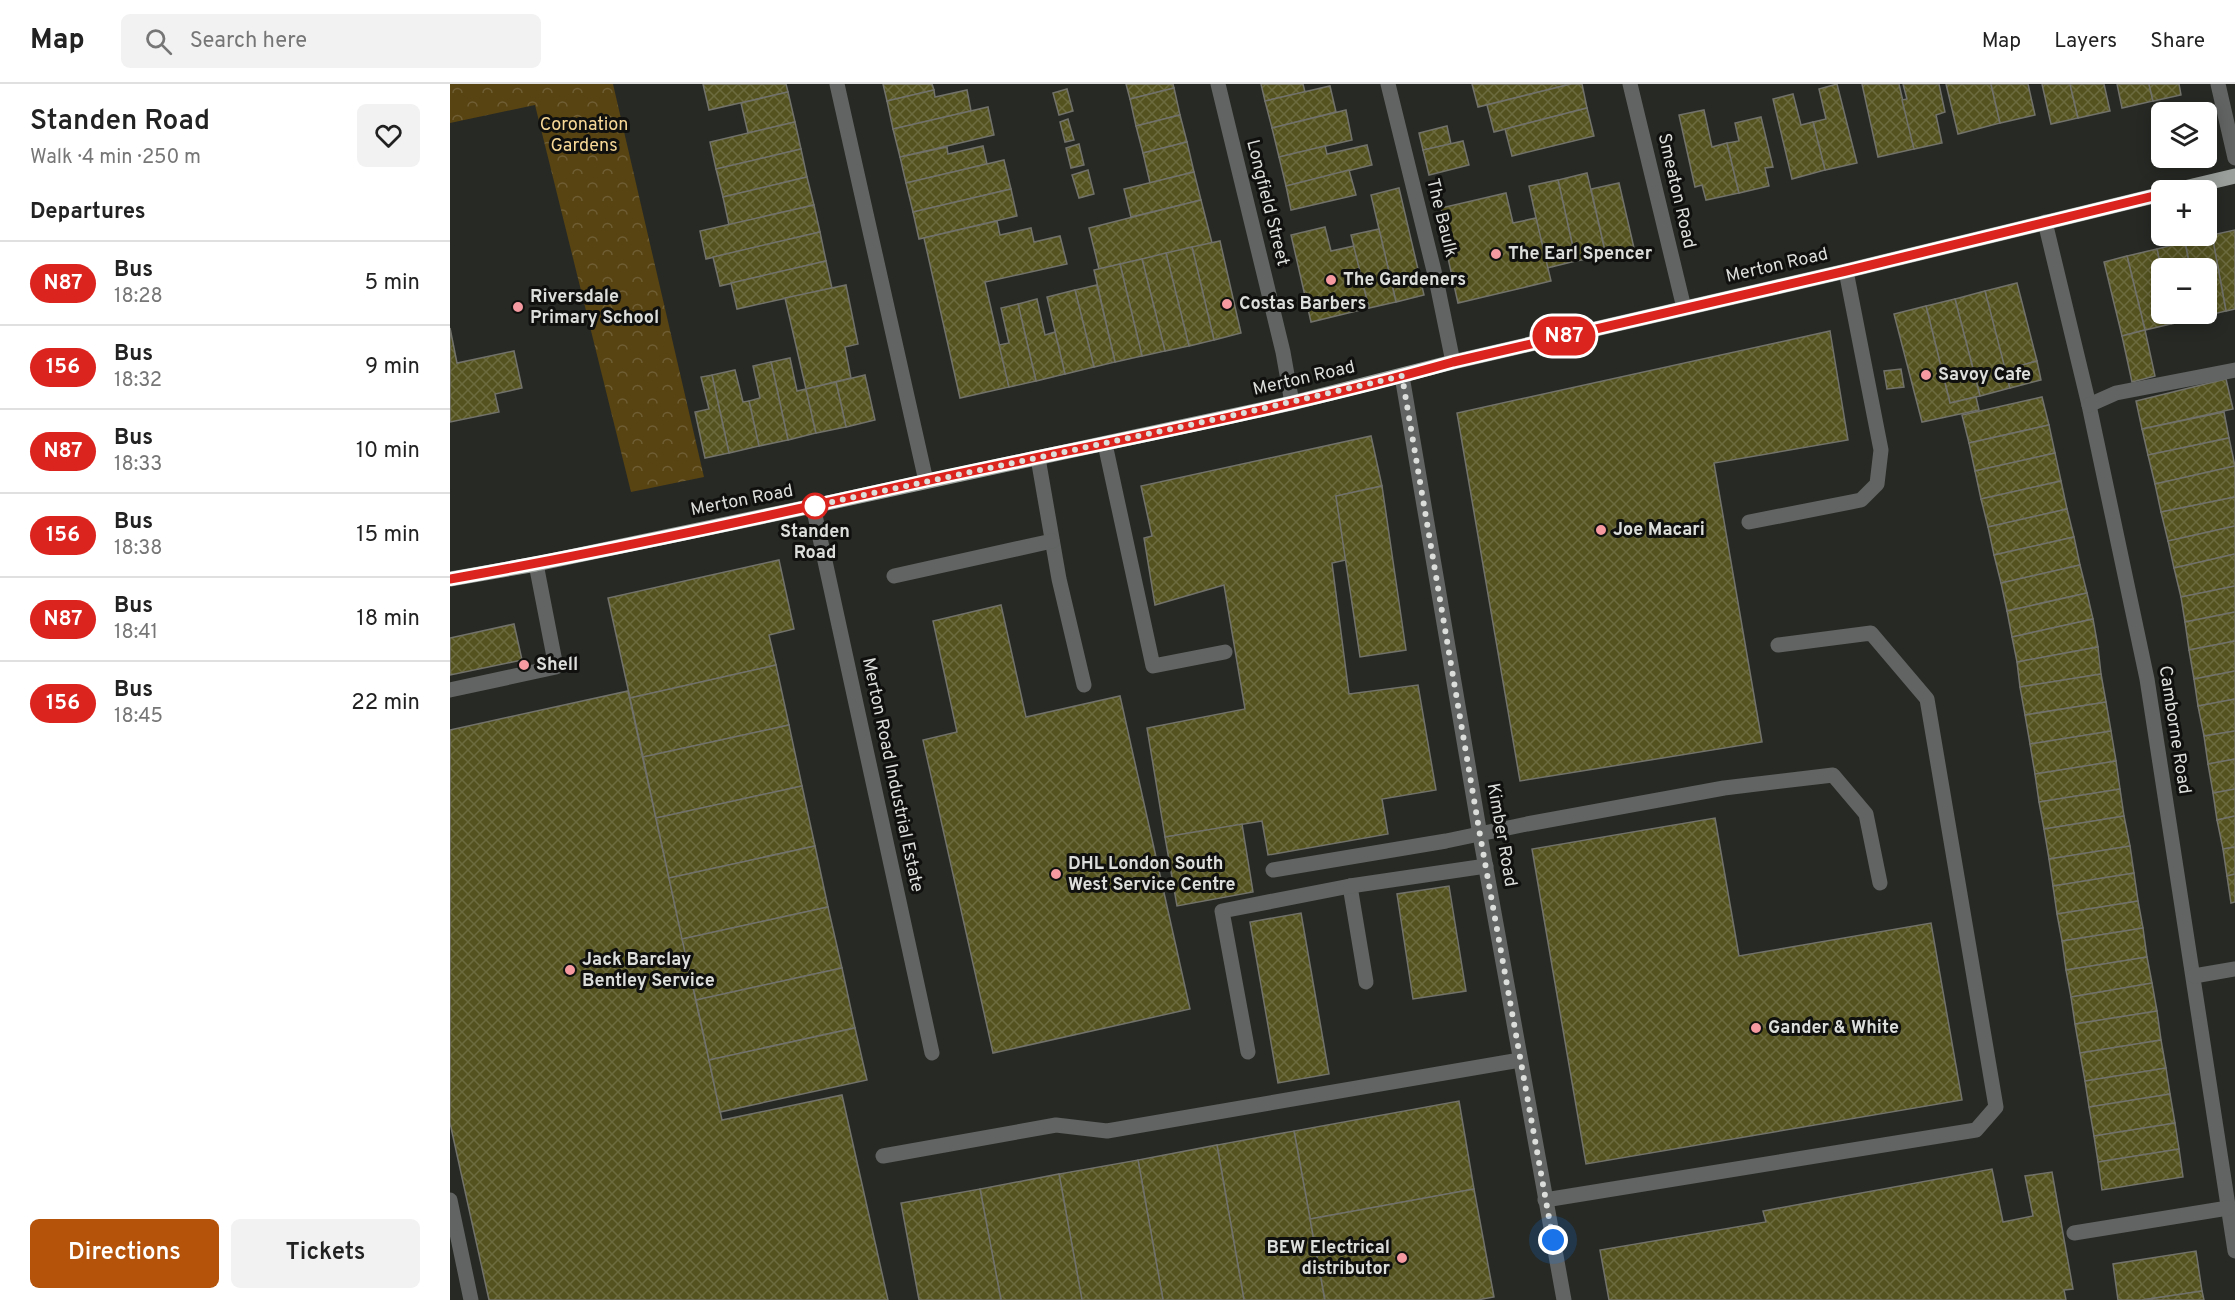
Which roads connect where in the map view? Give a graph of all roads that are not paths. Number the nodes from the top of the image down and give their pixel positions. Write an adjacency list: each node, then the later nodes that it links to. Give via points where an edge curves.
1 (837, 84): 20 (street)
2 (1218, 84): 16 (street, Longfield Street)
3 (1388, 84): 13 (street, The Baulk)
4 (1630, 84): 12 (street, Smeaton Road)
5 (2218, 84): 6 (street)
6 (2235, 158)
7 (2235, 176): 8 (main road)
8 (2217, 180)
9 (2151, 197): 10 (main road, Merton Road)
10 (2045, 222): 11 (main road, Merton Road); 17 (street, Camborne Road)
11 (1846, 271): 12 (main road, Merton Road); 22 (street, via 1881,450 1877,484 1861,500)
12 (1684, 308): 13 (main road, Merton Road)
13 (1453, 362): 15 (main road, Merton Road)
14 (2235, 370): 17 (street, via 2116,393)
15 (1402, 376): 16 (main road, Merton Road); 31 (street, Kimber Road)
16 (1292, 403): 18 (main road, Merton Road)
17 (2089, 405): 37 (street, Camborne Road, via 2147,679)
18 (1105, 444): 19 (main road, Merton Road); 28 (street, via 1153,666)
19 (1038, 458): 20 (main road, Merton Road); 23 (street)
20 (926, 481): 21 (main road, Merton Road)
21 (813, 506): 24 (main road, Merton Road); 40 (street, Merton Road Industrial Estate)
22 (1749, 522)
23 (1052, 541): 25 (street); 29 (street)
24 (536, 564): 26 (main road, Merton Road); 30 (street, via 556,667)
25 (894, 576)
26 (450, 579)
27 (1778, 645): 44 (street, via 1871,633 1927,699 1996,1107 1976,1130)
28 (1225, 652)
29 (1084, 685)
30 (450, 690)
31 (1480, 835): 32 (street, Kimber Road); 33 (street); 34 (street, via 1724,788 1833,775 1866,814)
32 (1486, 866): 35 (street); 41 (street, Kimber Road)
33 (1273, 870)
34 (1880, 883)
35 (1350, 886): 38 (street); 39 (street, via 1222,911)
36 (2235, 969): 37 (street)
37 (2194, 976): 45 (street, Camborne Road)
38 (1366, 982)
39 (1248, 1052)
40 (932, 1053)
41 (1520, 1060): 42 (street, via 1107,1131 1056,1125); 44 (street, Kimber Road)
42 (883, 1156)
43 (450, 1200): 48 (street)
44 (1545, 1200): 49 (street, Kimber Road)
45 (2228, 1208): 46 (street); 47 (street, Camborne Road)
46 (2074, 1233)
47 (2235, 1251)
48 (471, 1300)
49 (1564, 1300)

